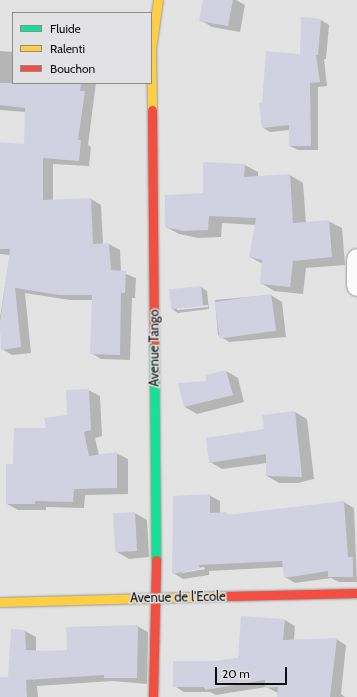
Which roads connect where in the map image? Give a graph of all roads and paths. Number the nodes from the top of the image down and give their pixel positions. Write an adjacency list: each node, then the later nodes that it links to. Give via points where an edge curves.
1 (158, 0): 5 (street, Avenue Tango, via 152,49)
2 (357, 259): 3 (street)
3 (357, 285)
4 (357, 594): 5 (street, Avenue de l'Ecole)
5 (156, 597): 6 (street, Avenue de l'Ecole); 7 (street, Avenue Tango)
6 (0, 602)
7 (154, 697)

